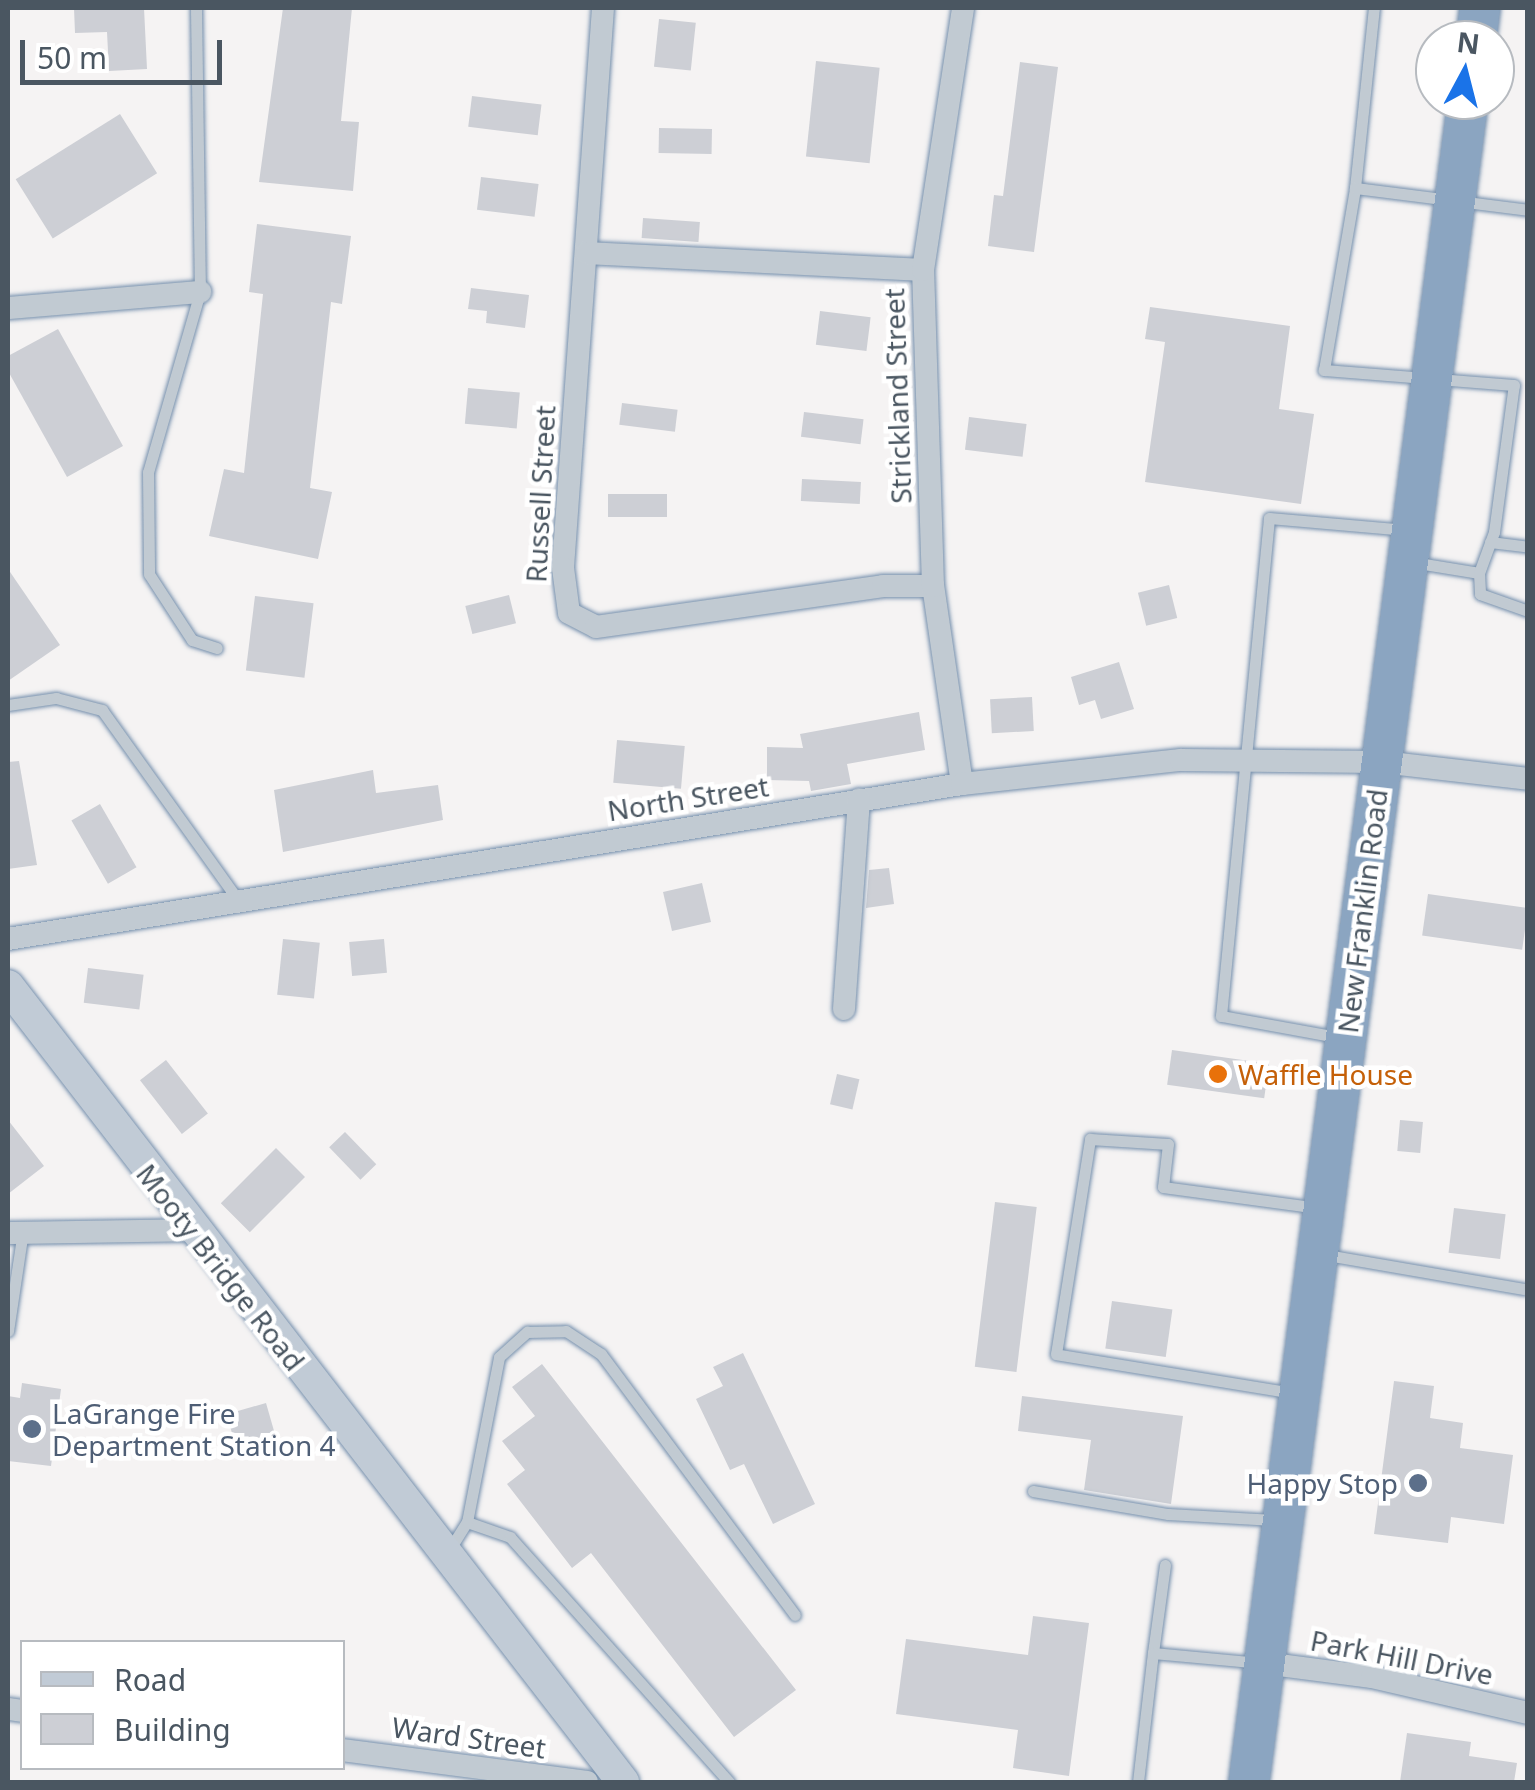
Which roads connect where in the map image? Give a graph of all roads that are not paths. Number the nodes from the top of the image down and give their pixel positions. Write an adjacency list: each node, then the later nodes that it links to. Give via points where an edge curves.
1 (196, 8): 11 (lane)
2 (603, 8): 9 (street, Russell Street)
3 (963, 8): 10 (street, Strickland Street)
4 (1374, 8): 6 (lane)
5 (1466, 120): 7 (highway, New Franklin Road)
6 (1355, 188): 7 (lane); 13 (lane, via 1324,370)
7 (1456, 196): 8 (lane); 13 (highway, New Franklin Road)
8 (1528, 210)
9 (588, 253): 10 (street); 18 (street, Russell Street, via 562,579 569,613 596,627 883,586)
10 (923, 270): 18 (street, Strickland Street)
11 (200, 292): 12 (street); 20 (lane, via 148,472 149,574 192,640)
12 (8, 308)
13 (1432, 378): 14 (lane, via 1514,385); 15 (highway, New Franklin Road)
14 (1490, 542): 16 (lane); 17 (lane)
15 (1410, 546): 17 (lane); 22 (lane, via 1269,518); 23 (highway, New Franklin Road)
16 (1528, 546)
17 (1479, 573): 19 (lane, via 1480,594)
18 (934, 586): 25 (street, Strickland Street)
19 (1528, 612)
20 (217, 648)
21 (8, 705): 27 (lane, via 56,698 102,710)
22 (1246, 758): 23 (street, North Street); 25 (street, North Street); 31 (lane, via 1221,1016)
23 (1382, 762): 24 (street, North Street); 31 (highway, New Franklin Road)
24 (1528, 779)
25 (962, 784): 26 (street, North Street)
26 (858, 800): 27 (street, North Street); 30 (street)
27 (239, 901): 28 (street, North Street)
28 (8, 939)
29 (8, 986): 33 (street, Mooty Bridge Road)
30 (844, 1009)
31 (1346, 1039): 32 (highway, New Franklin Road)
32 (1324, 1208): 35 (highway, New Franklin Road); 38 (lane, via 1163,1187 1168,1144 1090,1139 1056,1354)
33 (191, 1230): 34 (street); 42 (street, Mooty Bridge Road)
34 (15, 1235): 37 (lane)
35 (1318, 1253): 36 (lane); 38 (highway, New Franklin Road)
36 (1524, 1289)
37 (8, 1330)
38 (1300, 1394): 40 (highway, New Franklin Road)
39 (1033, 1491): 40 (lane, via 1168,1514)
40 (1283, 1520): 46 (highway, New Franklin Road)
41 (467, 1522): 42 (lane); 44 (lane, via 500,1357 527,1332 566,1332 601,1354); 51 (lane, via 510,1537)
42 (446, 1556): 50 (street, Mooty Bridge Road)
43 (1166, 1565): 45 (lane)
44 (796, 1615)
45 (1153, 1653): 46 (lane); 52 (lane)
46 (1264, 1663): 47 (street, Park Hill Drive, via 1372,1677); 53 (highway, New Franklin Road)
47 (1528, 1714)
48 (345, 1750): 49 (street, Ward Street)
49 (586, 1782)
50 (623, 1782)
51 (729, 1782)
52 (1138, 1782)
53 (1249, 1782)

